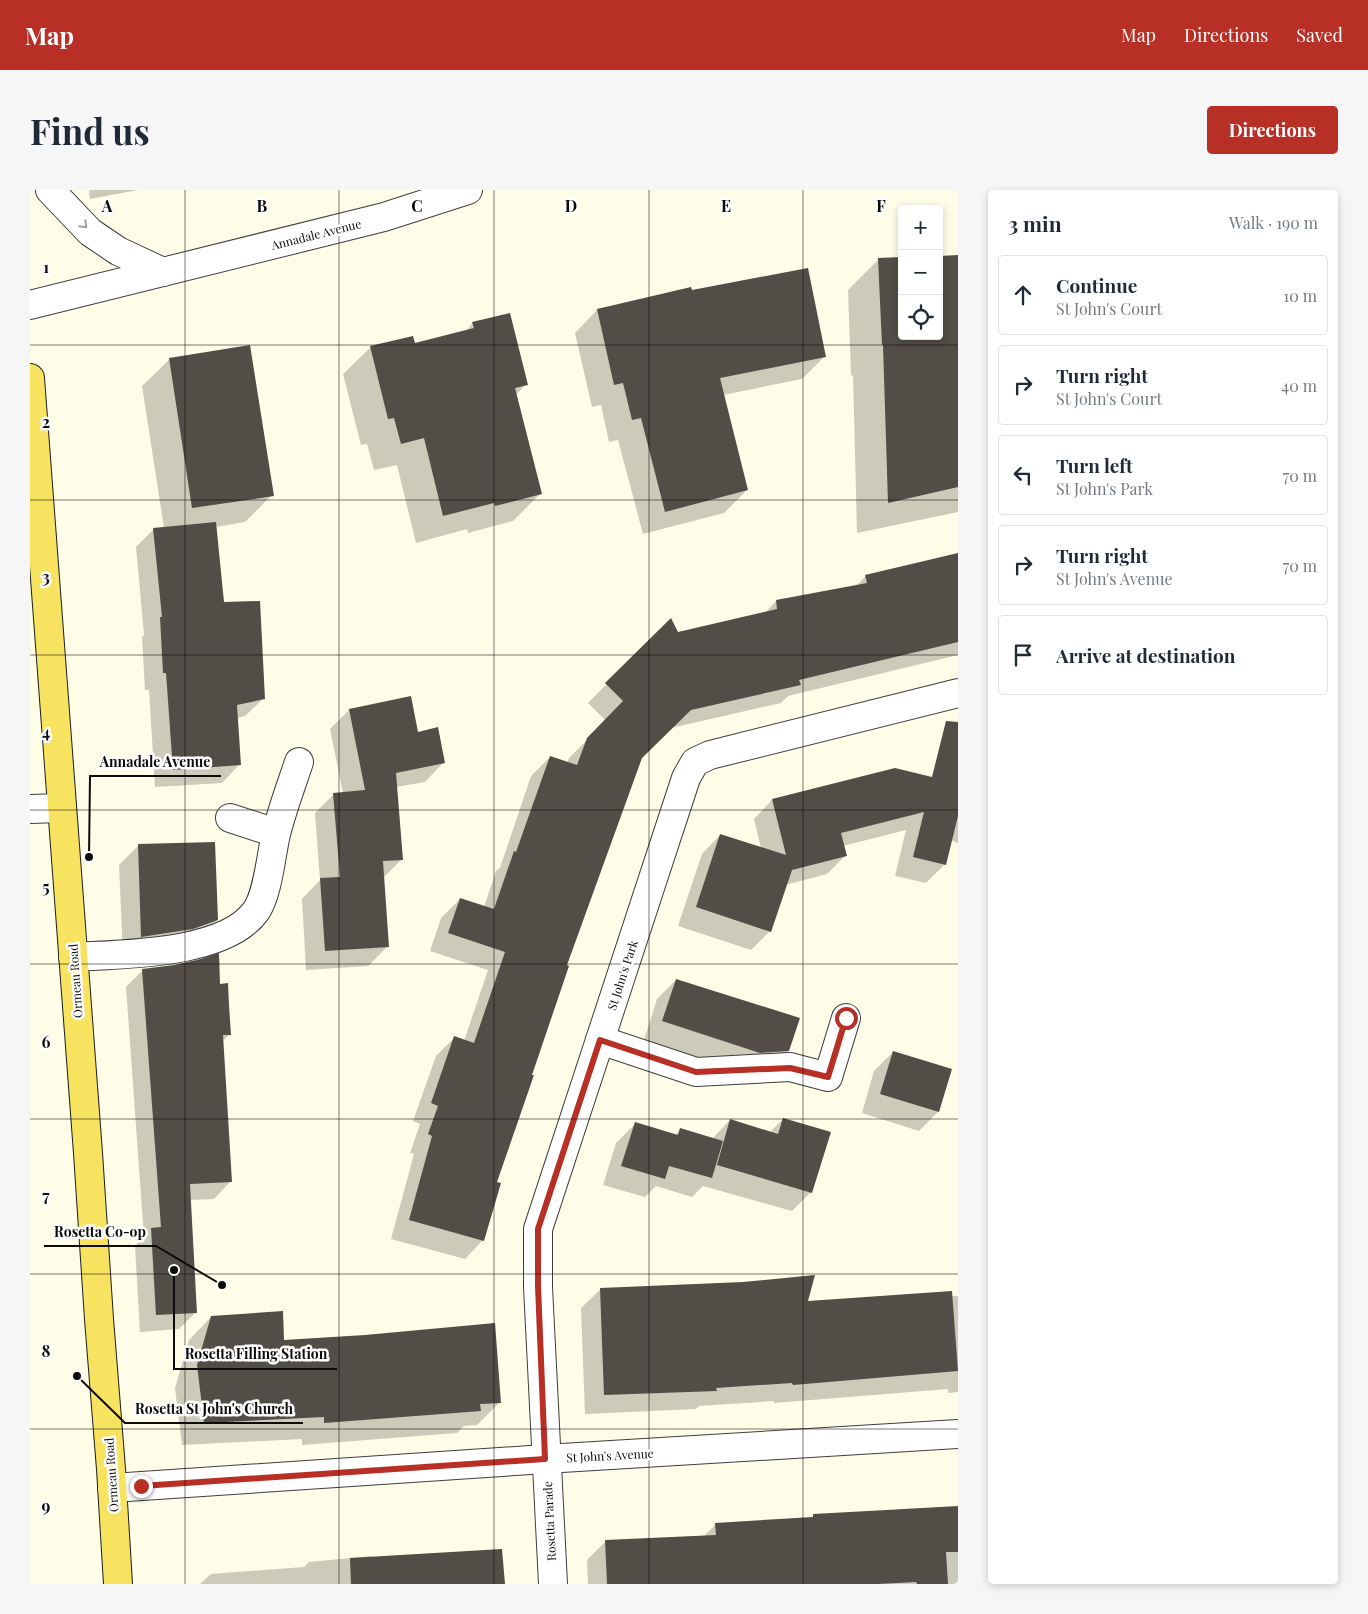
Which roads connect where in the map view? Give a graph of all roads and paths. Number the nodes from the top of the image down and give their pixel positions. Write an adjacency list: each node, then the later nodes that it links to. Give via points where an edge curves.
1 (50, 190): 3 (street, one-way to 3, via 90,232 118,251)
2 (468, 190): 3 (street, Annadale Avenue, via 384,216)
3 (163, 272): 4 (street, Annadale Avenue)
4 (30, 305)
5 (30, 378): 8 (main road, Ormeau Road)
6 (958, 693): 14 (street, St John's Park, via 710,755 695,762 686,778)
7 (299, 762): 11 (street)
8 (62, 808): 9 (street); 12 (main road, Ormeau Road)
9 (30, 809)
10 (230, 818): 11 (street)
11 (276, 833): 12 (street, via 266,884 257,910 244,924 220,936 158,952)
12 (73, 957): 17 (main road, Ormeau Road)
13 (846, 1018): 14 (street, via 828,1077 790,1068 696,1072)
14 (600, 1040): 16 (street, St John's Park, via 538,1229)
15 (958, 1434): 16 (street, St John's Avenue)
16 (545, 1459): 17 (street, St John's Avenue); 19 (street, Rosetta Parade)
17 (112, 1488): 18 (main road, Ormeau Road)
18 (118, 1584)
19 (553, 1584)

